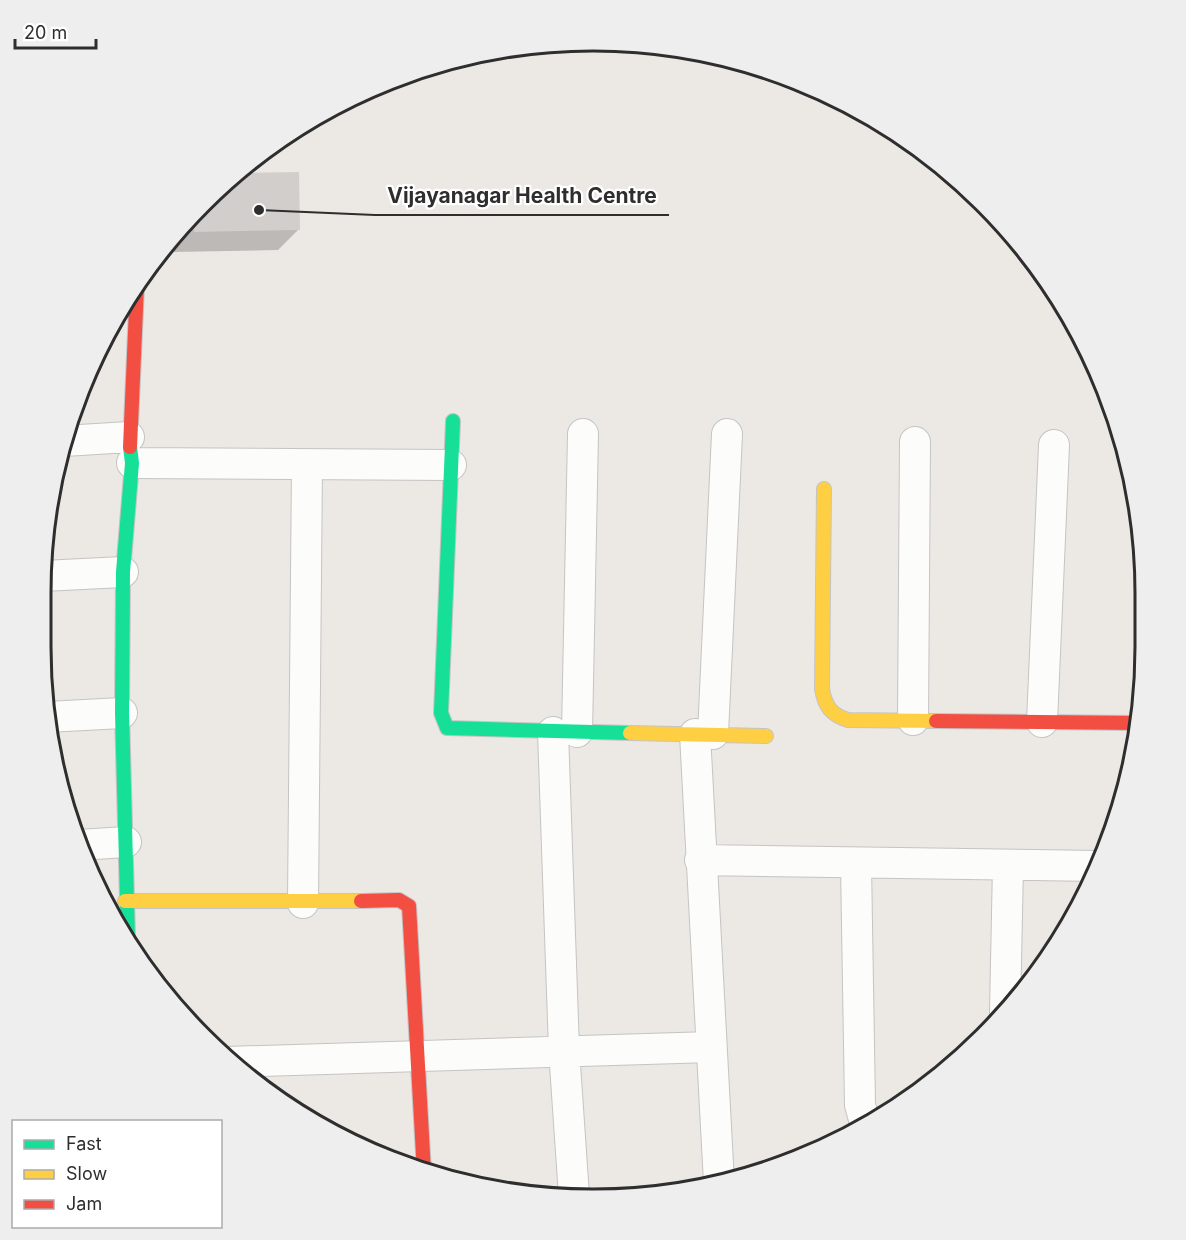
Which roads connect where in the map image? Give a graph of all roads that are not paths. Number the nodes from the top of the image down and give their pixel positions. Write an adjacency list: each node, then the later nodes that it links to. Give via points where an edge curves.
1 (133, 307): 8 (street)
2 (453, 421): 10 (street)
3 (583, 434): 19 (street)
4 (727, 434): 20 (street)
5 (73, 442): 8 (street)
6 (915, 442): 16 (street)
7 (1054, 445): 17 (street)
8 (131, 450): 9 (street); 12 (street)
9 (307, 465): 10 (street); 28 (street)
10 (451, 465): 19 (street, via 442,722 453,730)
11 (824, 489): 16 (street, via 823,702 836,718)
12 (123, 572): 13 (street); 14 (street)
13 (51, 576)
14 (122, 714): 15 (street); 22 (street)
15 (56, 717)
16 (914, 720): 17 (street)
17 (1042, 722): 18 (street)
18 (1129, 723)
19 (565, 732): 20 (street); 32 (street)
20 (704, 734): 21 (street); 24 (street)
21 (766, 736)
22 (126, 842): 23 (street); 29 (street)
23 (89, 844)
24 (700, 860): 25 (street); 31 (street)
25 (856, 864): 26 (street); 35 (street)
26 (1008, 865): 27 (street); 30 (street)
27 (1089, 866)
28 (303, 903): 29 (street); 33 (street, via 399,900 409,906)
29 (124, 919)
30 (1005, 998)
31 (711, 1047): 32 (street); 37 (street)
32 (564, 1050): 33 (street); 38 (street)
33 (418, 1056): 34 (street); 36 (street)
34 (245, 1061)
35 (863, 1116)
36 (423, 1161)
37 (718, 1174)
38 (573, 1188)

